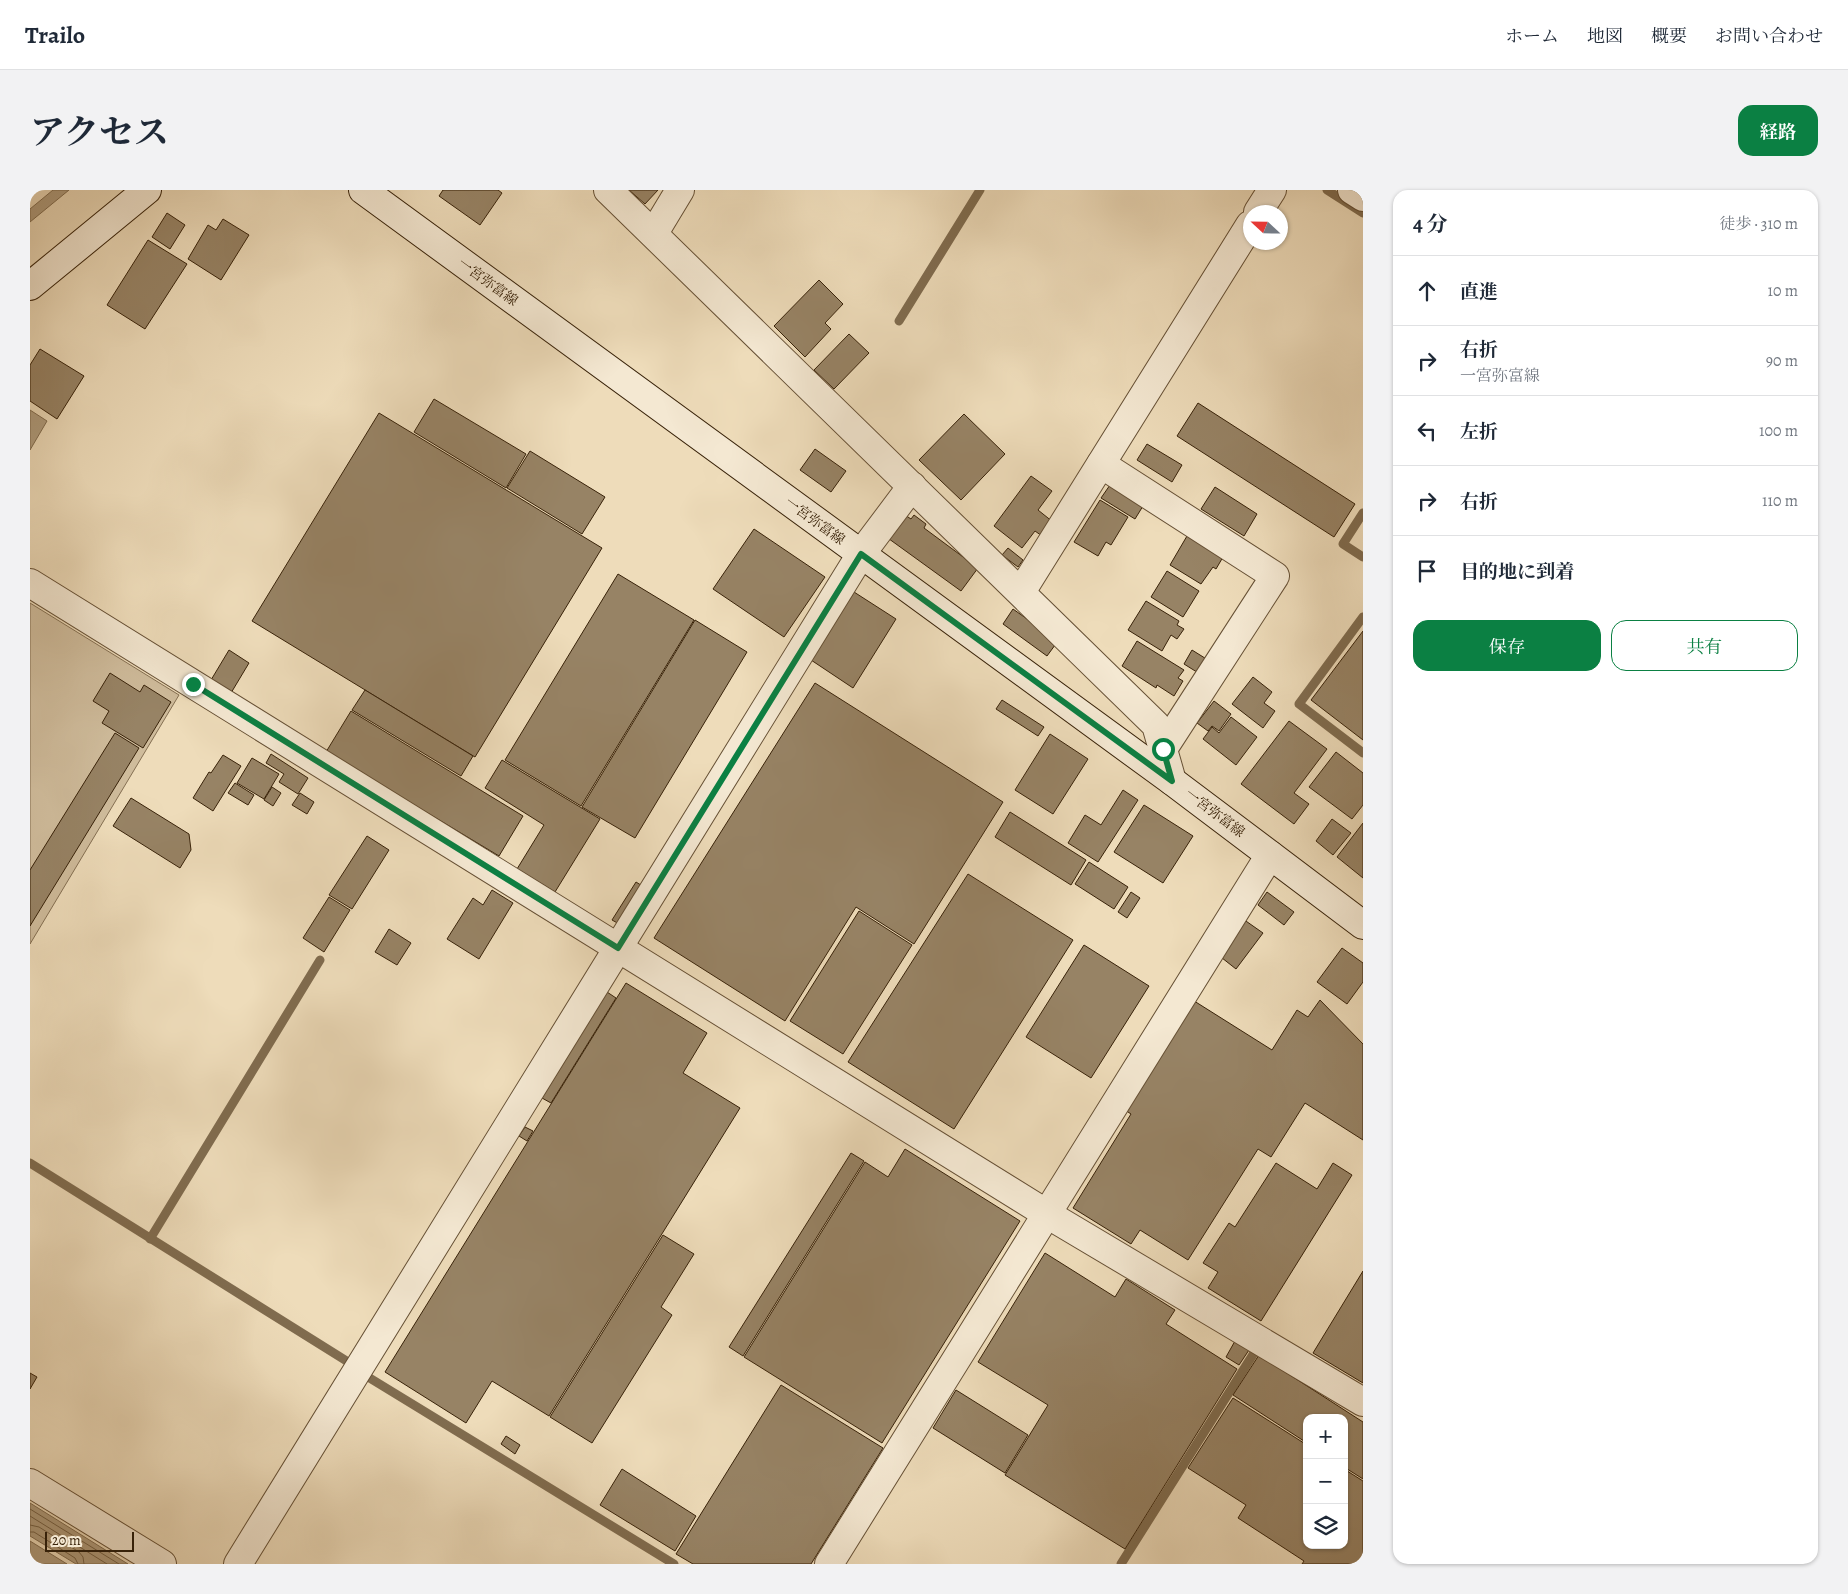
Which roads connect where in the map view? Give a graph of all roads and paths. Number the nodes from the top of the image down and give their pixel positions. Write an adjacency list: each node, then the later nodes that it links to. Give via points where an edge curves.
1 (147, 190): 11 (street)
2 (363, 190): 14 (street, 一宮弥富線)
3 (608, 190): 9 (street)
4 (680, 190): 9 (street)
5 (1272, 190): 8 (street)
6 (1352, 190): 7 (street)
7 (1363, 197)
8 (1262, 205)
9 (654, 233): 13 (street)
10 (1243, 236): 12 (street)
11 (30, 286)
12 (1101, 464): 16 (street); 17 (street, via 1275,576)
13 (912, 486): 14 (street); 16 (street)
14 (861, 554): 18 (street, 一宮弥富線); 21 (street)
15 (30, 583): 21 (street)
16 (1021, 592): 17 (street, via 1156,725)
17 (1163, 749): 18 (street)
18 (1172, 781): 19 (street, 一宮弥富線)
19 (1270, 855): 20 (street, 一宮弥富線); 22 (street)
20 (1363, 925)
21 (618, 948): 22 (street); 26 (street)
22 (1047, 1214): 23 (street); 27 (street)
23 (1363, 1402)
24 (30, 1483): 25 (street)
25 (162, 1564)
26 (238, 1564)
27 (829, 1564)

